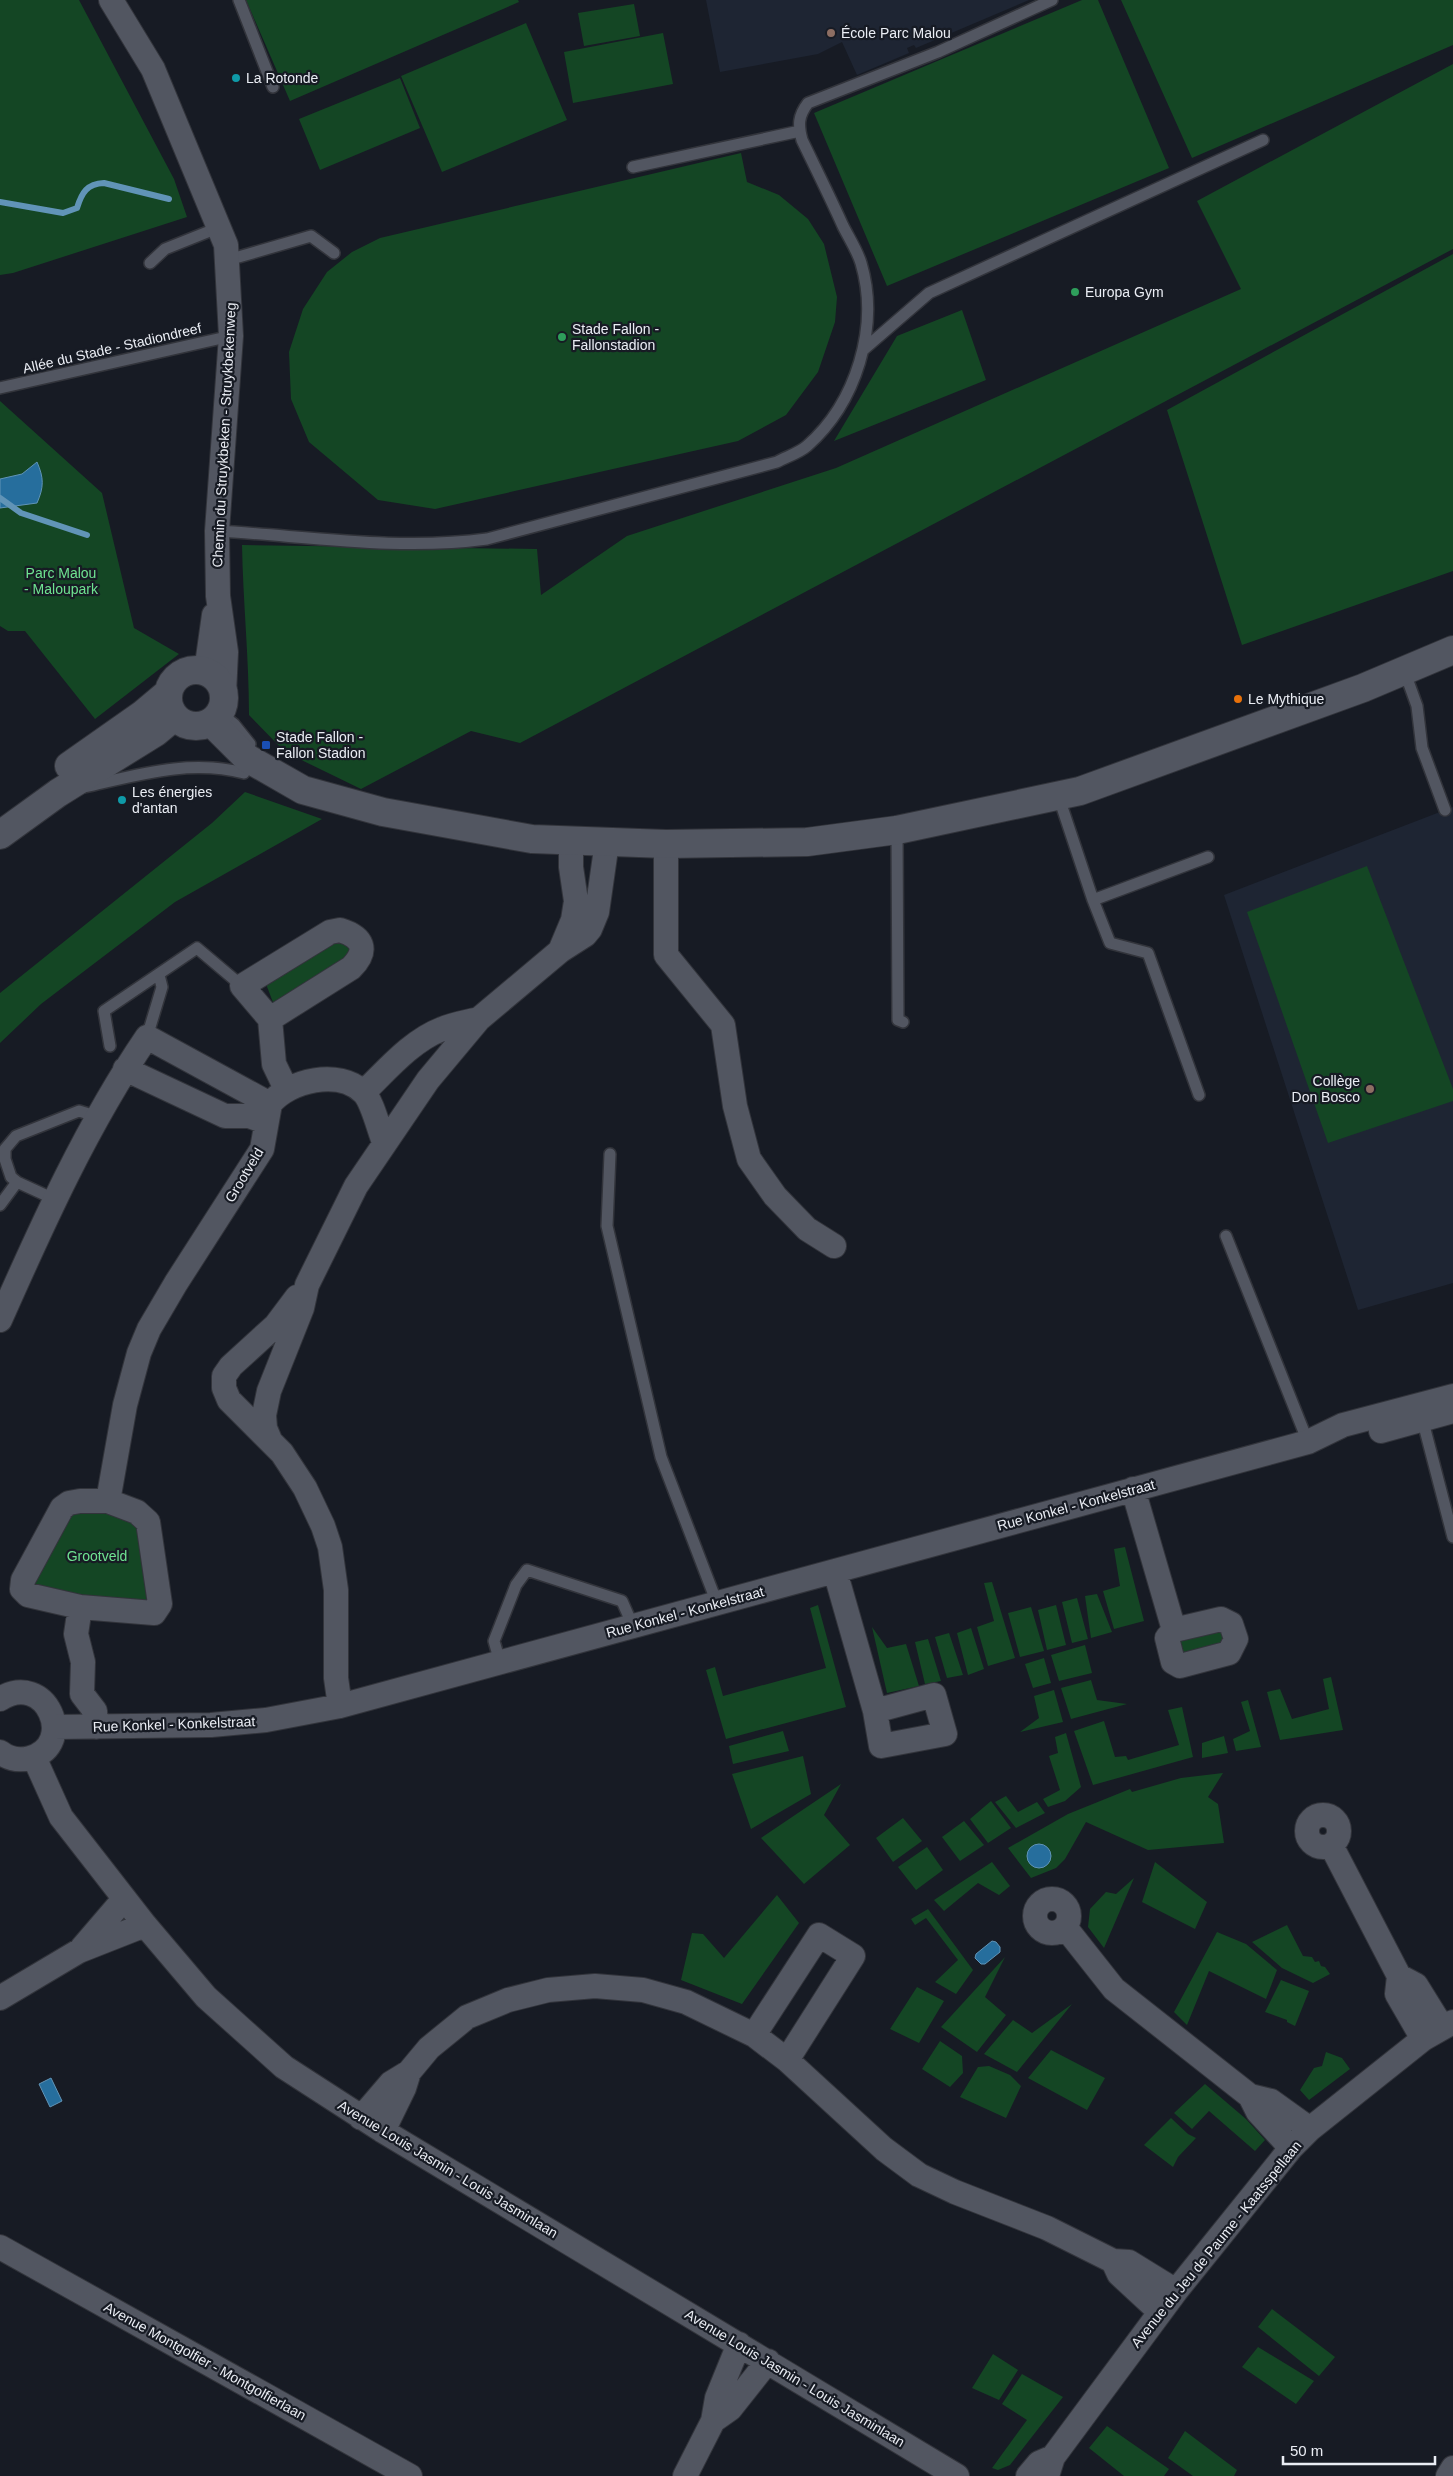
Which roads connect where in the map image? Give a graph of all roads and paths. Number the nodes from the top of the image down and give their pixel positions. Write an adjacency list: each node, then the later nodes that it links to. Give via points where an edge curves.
1 (111, 0): 8 (street, Chemin du Struykbeken - Struykbekenweg, via 153,69)
2 (239, 0): 4 (lane)
3 (1052, 0): 5 (lane, via 938,52 808,103 800,113)
4 (273, 86)
5 (800, 131): 7 (lane); 13 (lane, via 861,262 868,322)
6 (1263, 140): 13 (lane, via 929,293)
7 (633, 167)
8 (220, 227): 10 (street, Chemin du Struykbeken - Struykbekenweg); 11 (lane, via 165,249)
9 (334, 253): 10 (lane, via 311,236)
10 (228, 260): 12 (street, Chemin du Struykbeken - Struykbekenweg)
11 (150, 263)
12 (231, 336): 14 (lane, Allée du Stade - Stadiondreef); 15 (street, Chemin du Struykbeken - Struykbekenweg)
13 (863, 350): 15 (lane, via 837,413 806,447 776,462 557,522 452,544 349,541)
14 (0, 388)
15 (216, 531): 16 (street, Chemin du Struykbeken - Struykbekenweg)
16 (218, 596): 19 (street, Chemin du Struykbeken - Struykbekenweg); 21 (street, Chemin du Struykbeken - Struykbekenweg, via 226,652)
17 (1453, 650): 18 (street)
18 (1404, 670): 25 (street, via 1363,688 1080,791); 26 (lane, via 1417,706 1422,748)
19 (206, 672): 20 (street, via 182,673 173,682); 21 (street, via 215,677)
20 (171, 705): 21 (street, via 182,723 192,726); 24 (street, via 156,732); 27 (street, via 143,714)
21 (214, 714): 22 (street, via 212,744 228,762); 23 (street, via 247,758)
22 (244, 773): 23 (street); 24 (lane, via 221,767 175,767)
23 (279, 777): 30 (street, via 325,798 383,812 532,839)
24 (58, 793): 29 (street)
25 (1058, 795): 28 (street); 34 (lane)
26 (1445, 810)
27 (0, 815)
28 (897, 830): 32 (street, via 807,842); 40 (lane, via 898,1020)
29 (0, 835)
30 (571, 842): 31 (street); 35 (street, via 576,901 573,920)
31 (607, 842): 32 (street); 35 (street, via 593,924 585,935)
32 (666, 844): 54 (street, via 666,955 723,1025 735,1106 749,1159 775,1196 807,1229)
33 (1208, 857): 34 (lane)
34 (1093, 900): 45 (lane, via 1110,944 1148,953)
35 (560, 951): 39 (street)
36 (158, 975): 37 (lane, via 197,948); 41 (lane, via 162,987); 42 (lane, via 104,1011)
37 (242, 986): 38 (street); 38 (street, via 330,932 340,930 354,934 360,941 362,950 351,968)
38 (270, 1019): 46 (street)
39 (479, 1019): 44 (street, via 454,1025 417,1043); 48 (street, via 428,1080)
40 (903, 1022)
41 (147, 1037): 43 (street); 46 (street)
42 (110, 1046)
43 (125, 1069): 46 (street, via 225,1116 249,1116); 47 (street)
44 (364, 1092): 46 (street, via 344,1082 327,1080); 48 (street)
45 (1199, 1095)
46 (274, 1105): 63 (street, Grootveld, via 258,1158 149,1329 125,1405)
47 (99, 1117): 50 (lane, via 79,1111 16,1136 5,1149 5,1159 7,1169); 51 (street)
48 (384, 1142): 55 (street, via 348,1202)
49 (610, 1154): 66 (lane, via 606,1226 661,1457)
50 (17, 1182): 51 (lane); 52 (lane)
51 (54, 1199): 56 (street)
52 (0, 1205)
53 (1226, 1236): 61 (lane)
54 (834, 1246)
55 (307, 1285): 60 (street, via 302,1308 266,1404 266,1428); 60 (street, via 276,1324 224,1376 228,1400)
56 (0, 1320)
57 (1453, 1396): 59 (street, Rue Konkel - Konkelstraat)
58 (1453, 1411): 59 (street, Rue Konkel - Konkelstraat)
59 (1421, 1412): 61 (street, Rue Konkel - Konkelstraat, via 1343,1425); 64 (lane)
60 (270, 1440): 72 (street, via 286,1458 312,1501 330,1547 336,1590 336,1678)
61 (1308, 1442): 62 (street, Rue Konkel - Konkelstraat)
62 (1133, 1489): 65 (street, Rue Konkel - Konkelstraat); 69 (street)
63 (108, 1502): 67 (street, via 80,1502 62,1508 23,1580 22,1589 28,1595); 67 (street, via 137,1512 148,1522 160,1604 154,1613 147,1614)
64 (1453, 1538)
65 (835, 1571): 66 (street, Rue Konkel - Konkelstraat); 73 (street)
66 (718, 1603): 68 (street, Rue Konkel - Konkelstraat)
67 (80, 1607): 75 (street, via 76,1634 83,1662 82,1694 95,1711)
68 (633, 1626): 70 (street, Rue Konkel - Konkelstraat); 70 (lane, via 622,1602 527,1570 516,1585 494,1641)
69 (1174, 1630)
70 (500, 1662): 72 (street, Rue Konkel - Konkelstraat)
71 (0, 1699): 74 (street, via 21,1692 32,1694 48,1707)
72 (340, 1706): 75 (street, Rue Konkel - Konkelstraat, via 266,1720 211,1725)
73 (876, 1711)
74 (54, 1727): 75 (street, Rue Konkel - Konkelstraat); 77 (street, via 48,1745)
75 (96, 1727)
76 (0, 1752): 77 (street, via 15,1759)
77 (34, 1757): 79 (street, Avenue Louis Jasmin - Louis Jasminlaan, via 61,1817)
78 (1331, 1844): 84 (street, via 1398,1976 1416,1985)
79 (124, 1899): 80 (street, Avenue Louis Jasmin - Louis Jasminlaan); 82 (street)
80 (145, 1925): 82 (street); 89 (street, Avenue Louis Jasmin - Louis Jasminlaan, via 206,1997 231,2021 284,2067)
81 (1065, 1927): 88 (street, via 1114,1989)
82 (79, 1951): 83 (street)
83 (0, 1998)
84 (1439, 2029): 90 (street, Avenue du Jeu de Paume - Kaatsspellaan)
85 (754, 2035): 86 (street); 86 (street, via 819,1935 853,1956); 87 (street, via 686,2002 643,1990 595,1986 548,1990 508,2000 467,2017 429,2048)
86 (788, 2060): 94 (street, via 884,2149 920,2175 1047,2228)
87 (409, 2072): 89 (street, via 392,2084); 91 (street)
88 (1250, 2096): 90 (street, via 1272,2101); 92 (street, via 1258,2112)
89 (361, 2118): 91 (street, Avenue Louis Jasmin - Louis Jasminlaan)
90 (1310, 2129): 92 (street, Avenue du Jeu de Paume - Kaatsspellaan)
91 (383, 2131): 97 (street, Avenue Louis Jasmin - Louis Jasminlaan)
92 (1291, 2148): 95 (street, Avenue du Jeu de Paume - Kaatsspellaan)
93 (0, 2246): 102 (street, Avenue Montgolfier - Montgolfierlaan)
94 (1113, 2261): 95 (street, via 1129,2262); 96 (street, via 1119,2274)
95 (1176, 2291): 96 (street, Avenue du Jeu de Paume - Kaatsspellaan)
96 (1160, 2312): 100 (street, Avenue du Jeu de Paume - Kaatsspellaan)
97 (739, 2344): 98 (street, Avenue Louis Jasmin - Louis Jasminlaan); 99 (street)
98 (768, 2361): 99 (street, via 730,2409); 104 (street, Avenue Louis Jasmin - Louis Jasminlaan)
99 (712, 2421): 103 (street)
100 (1050, 2466): 105 (street, Avenue du Jeu de Paume - Kaatsspellaan, via 1039,2463)
101 (1453, 2468): 106 (street)
102 (410, 2476)
103 (685, 2476)
104 (957, 2476)
105 (1028, 2476)
106 (1448, 2476)

